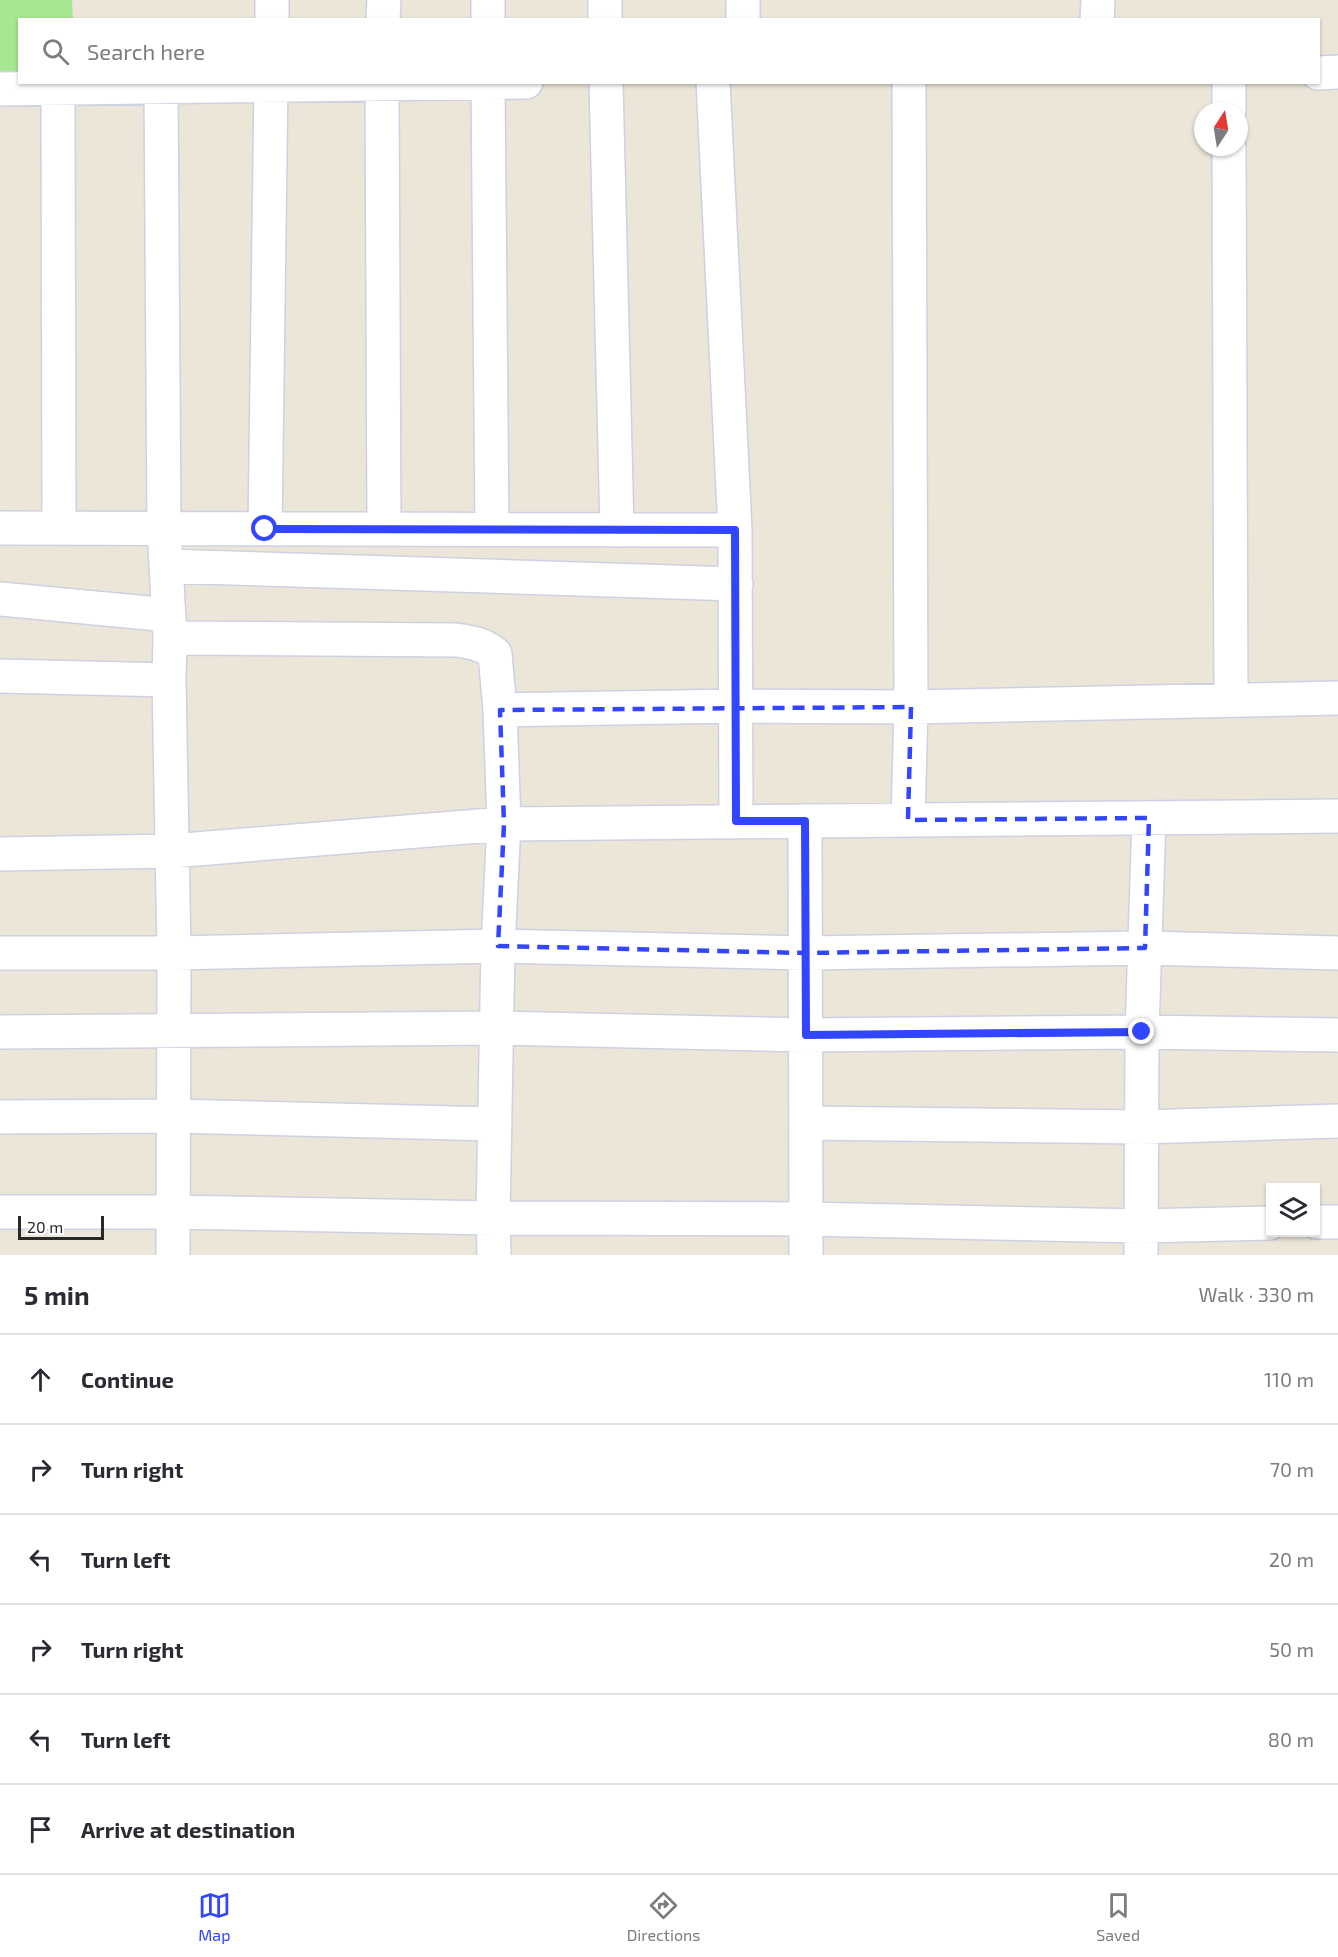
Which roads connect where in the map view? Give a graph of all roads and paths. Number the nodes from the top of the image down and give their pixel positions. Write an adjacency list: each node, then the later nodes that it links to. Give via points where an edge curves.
1 (272, 0): 7 (street)
2 (384, 0): 8 (street)
3 (489, 0): 9 (street)
4 (605, 0): 10 (street)
5 (743, 0): 11 (street)
6 (1098, 0): 12 (street)
7 (272, 18)
8 (383, 18)
9 (488, 18)
10 (605, 18)
11 (743, 18)
12 (1097, 18)
13 (1338, 72): 14 (street)
14 (1320, 73)
15 (271, 84): 16 (street); 22 (street); 30 (street)
16 (382, 84): 31 (street)
17 (488, 84): 32 (street)
18 (606, 84): 33 (street)
19 (713, 84): 34 (street)
20 (909, 84): 44 (street)
21 (1229, 84): 25 (street)
22 (161, 87): 23 (street); 29 (street)
23 (58, 88): 24 (street); 28 (street)
24 (0, 89)
25 (1229, 102)
26 (1229, 156): 42 (street)
27 (0, 528): 28 (street)
28 (59, 528): 29 (street)
29 (164, 528): 30 (street); 35 (street)
30 (265, 529): 31 (street)
31 (384, 529): 32 (street)
32 (492, 529): 33 (street)
33 (617, 530): 34 (street)
34 (735, 530): 36 (street)
35 (166, 566): 36 (street); 38 (street)
36 (736, 584): 43 (street)
37 (0, 599): 38 (street)
38 (169, 627): 40 (street); 45 (street, via 471,642 495,654)
39 (0, 676): 40 (street)
40 (169, 680): 52 (street)
41 (1338, 698): 42 (street)
42 (1231, 700): 44 (street)
43 (736, 706): 44 (street); 45 (street); 49 (street)
44 (911, 707): 48 (street)
45 (500, 710): 51 (street)
46 (1338, 816): 47 (street)
47 (1149, 818): 48 (street); 55 (street)
48 (908, 820): 50 (street)
49 (736, 821): 50 (street); 51 (street)
50 (805, 821): 56 (street)
51 (504, 824): 52 (street); 54 (street)
52 (171, 851): 53 (street); 58 (street)
53 (0, 854)
54 (498, 946): 56 (street); 58 (street); 60 (street)
55 (1145, 948): 56 (street); 59 (street); 63 (street)
56 (805, 952): 64 (street)
57 (0, 953): 58 (street)
58 (174, 953): 61 (street)
59 (1338, 953)
60 (497, 1028): 61 (street); 64 (street); 70 (street)
61 (174, 1030): 62 (street); 66 (street)
62 (0, 1032)
63 (1142, 1032): 64 (street); 65 (street); 71 (street)
64 (806, 1035): 69 (street)
65 (1338, 1035)
66 (173, 1116): 67 (street); 70 (street); 73 (street)
67 (0, 1118)
68 (1338, 1121): 71 (street)
69 (806, 1123): 71 (street); 75 (street)
70 (495, 1124): 74 (street)
71 (1142, 1127): 79 (street)
72 (0, 1212): 73 (street)
73 (172, 1212): 74 (street); 80 (street)
74 (493, 1218): 75 (street); 81 (street)
75 (806, 1219): 79 (street); 82 (street)
76 (1320, 1222): 77 (street)
77 (1338, 1222)
78 (1266, 1224): 79 (street)
79 (1141, 1241)
80 (172, 1255)
81 (494, 1255)
82 (806, 1255)

